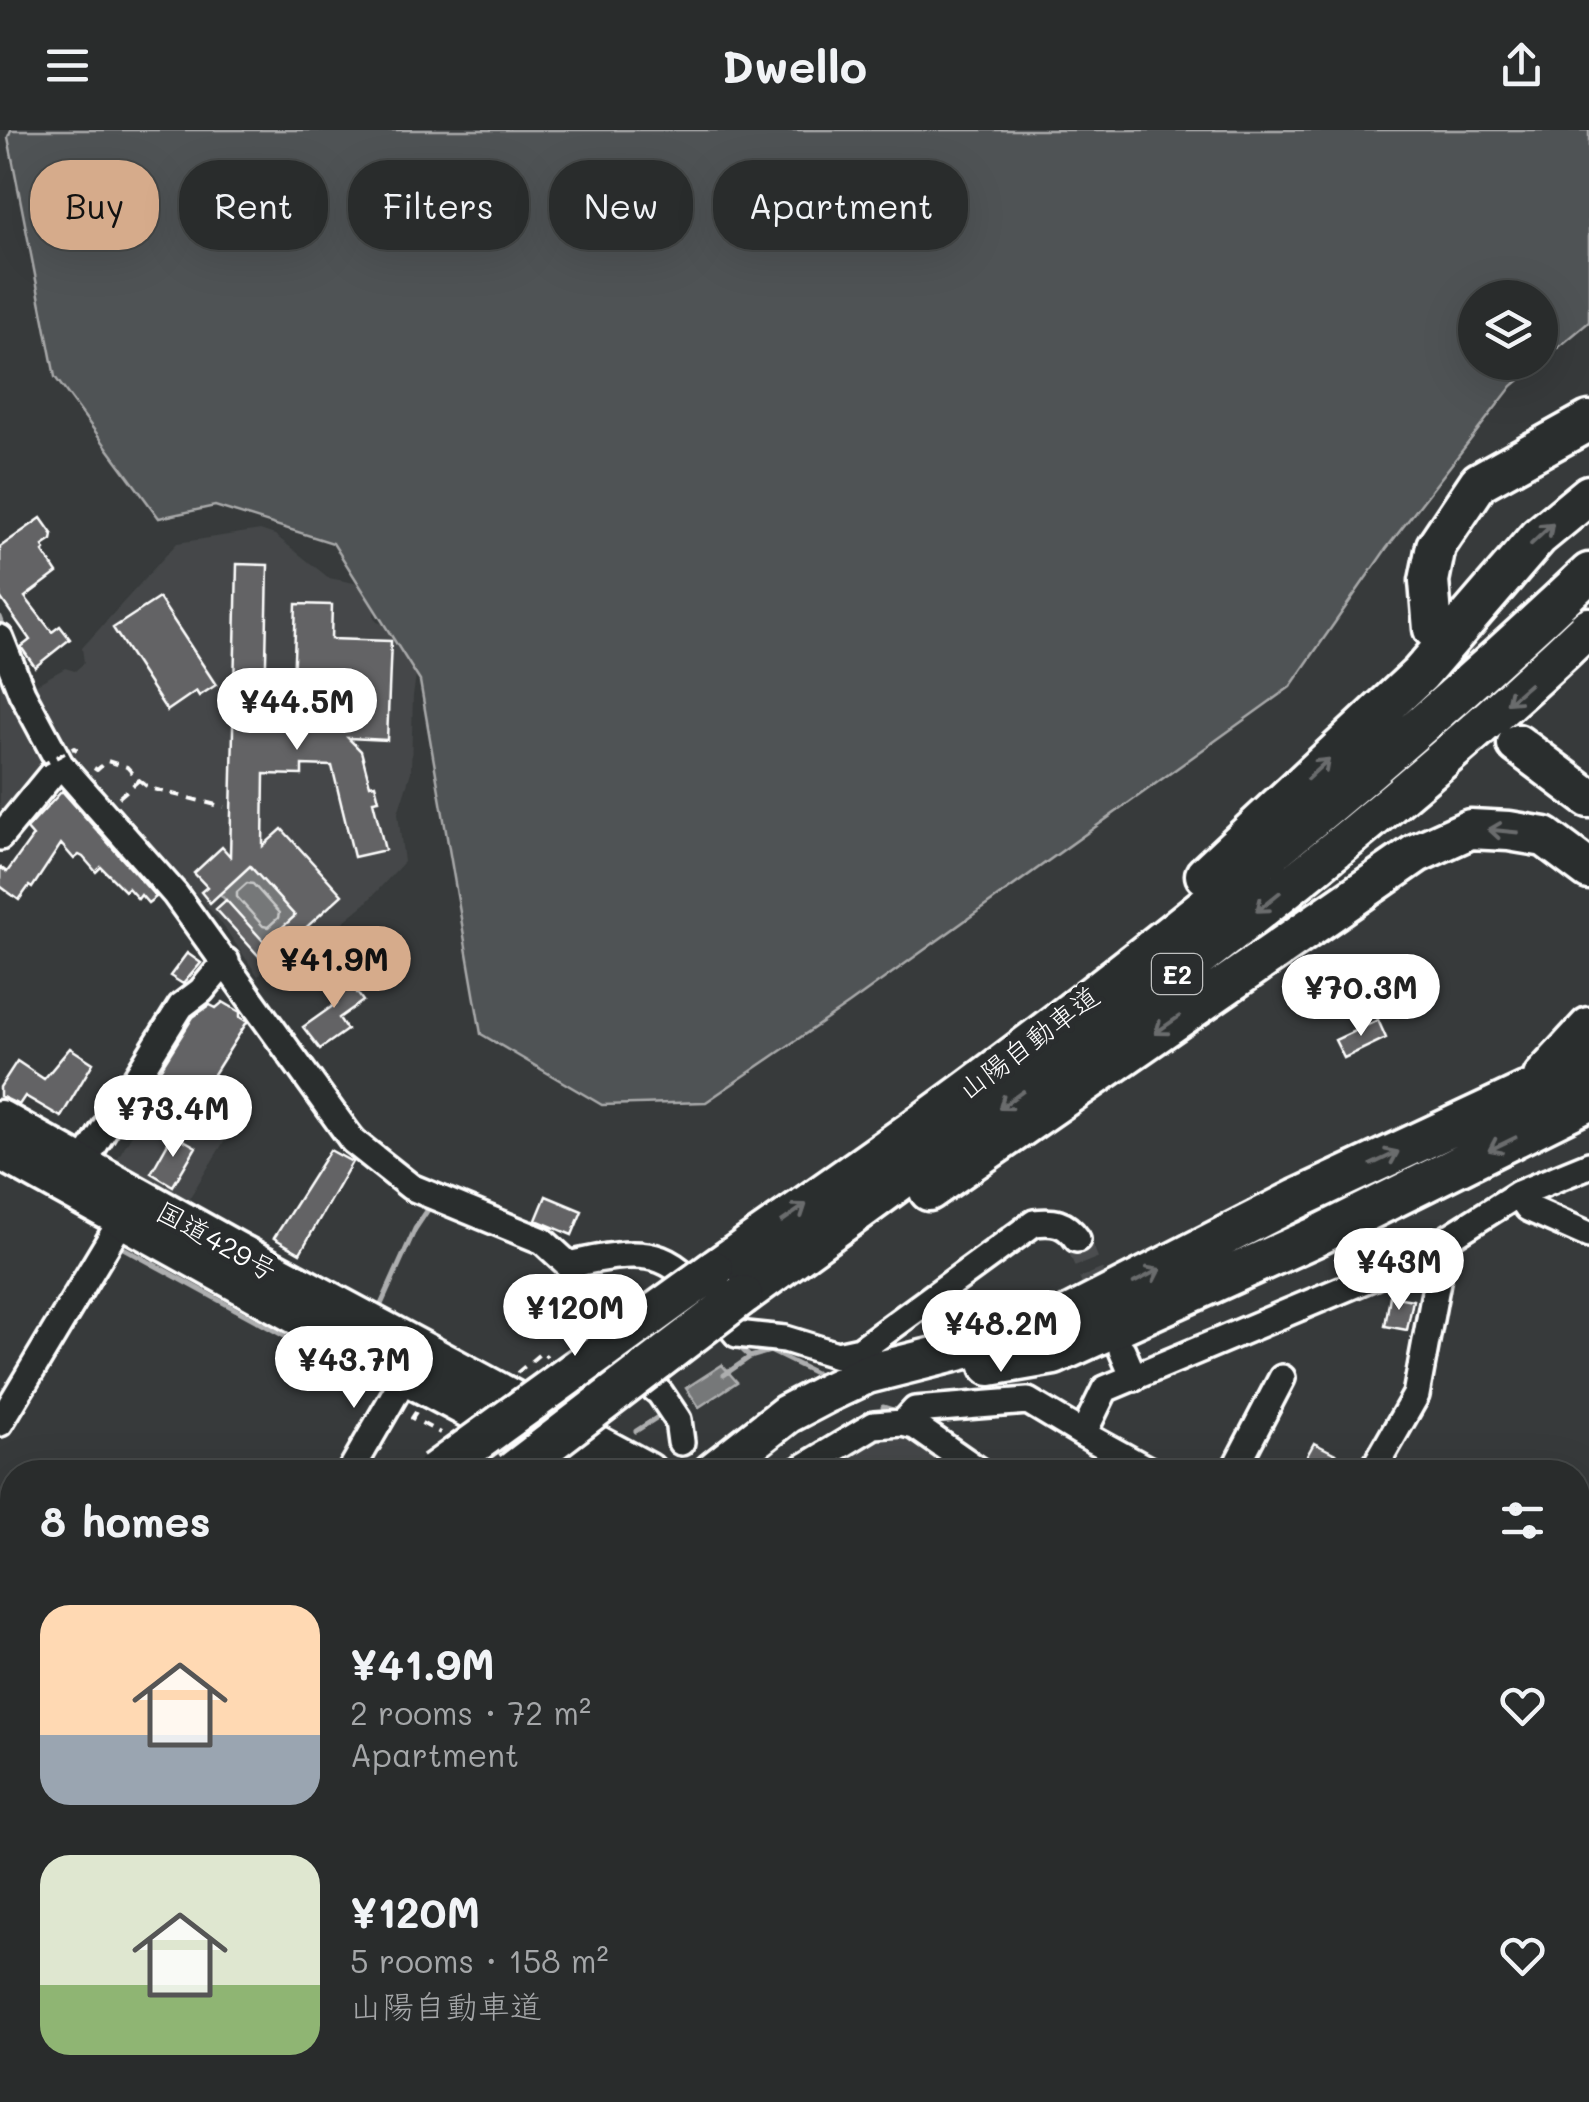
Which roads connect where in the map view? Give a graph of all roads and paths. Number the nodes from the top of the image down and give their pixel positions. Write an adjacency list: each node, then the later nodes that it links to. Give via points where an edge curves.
1 (1589, 421): 5 (highway, via 1480,482 1436,546 1429,581)
2 (1589, 495): 19 (highway, one-way to 2, via 1420,674 1538,537)
3 (1589, 572): 19 (highway, 山陽自動車道 / E2, via 1398,746)
4 (1589, 627): 32 (highway, 山陽自動車道 / E2, one-way to 32, via 1438,764 1192,962)
5 (1433, 629)
6 (0, 638): 8 (street)
7 (1517, 744): 11 (highway)
8 (60, 758): 14 (street); 16 (street)
9 (91, 765): 10 (path, via 128,767)
10 (139, 780): 12 (path); 13 (path)
11 (1589, 798)
12 (114, 801)
13 (224, 807)
14 (0, 837)
15 (1589, 870): 32 (highway, one-way to 32, via 1544,837 1509,831 1470,829 1417,852 788,1289)
16 (226, 960): 25 (street, via 182,1006); 31 (street, via 352,1140 411,1186 543,1241)
17 (1589, 1027): 20 (highway)
18 (1589, 1065): 20 (highway)
19 (990, 1074): 46 (highway, 山陽自動車道 / E2, one-way to 19, bridge)
20 (1526, 1092): 50 (highway, one-way to 20, via 787,1414 840,1386 1041,1330)
21 (1589, 1100): 51 (highway, one-way to 51, via 1315,1238 1054,1356 881,1390 803,1431)
22 (0, 1120): 25 (highway, 国道429号)
23 (0, 1150): 25 (highway, 国道429号)
24 (1589, 1164): 26 (street)
25 (75, 1176): 27 (highway, 国道429号); 49 (highway, 国道429号)
26 (1522, 1201): 28 (street); 30 (street)
27 (115, 1233): 36 (highway, 国道429号); 41 (street)
28 (1589, 1235)
29 (1077, 1239): 31 (street, via 1053,1221 1034,1223 860,1350 837,1355 737,1334 664,1258 641,1254)
30 (1438, 1256): 37 (street); 56 (street, via 1416,1395)
31 (568, 1265): 44 (street, via 586,1334 660,1392)
32 (743, 1295): 47 (highway, 山陽自動車道 / E2, bridge)
33 (1122, 1350): 37 (street)
34 (544, 1360): 35 (path, via 542,1352)
35 (522, 1367)
36 (406, 1375): 45 (street); 48 (highway, 国道429号)
37 (1134, 1378): 43 (street, via 1105,1389)
38 (1282, 1378): 55 (street)
39 (419, 1413): 42 (path, via 412,1418)
40 (907, 1418): 43 (street, via 954,1406 1028,1401); 52 (street, via 874,1424); 53 (street)
41 (0, 1423)
42 (442, 1434)
43 (1083, 1434): 54 (street)
44 (682, 1442)
45 (357, 1460)
46 (452, 1460)
47 (528, 1460)
48 (557, 1460)
49 (624, 1460)
50 (728, 1460)
51 (766, 1460)
52 (816, 1460)
53 (964, 1460)
54 (1130, 1460)
55 (1239, 1460)
56 (1379, 1460)

